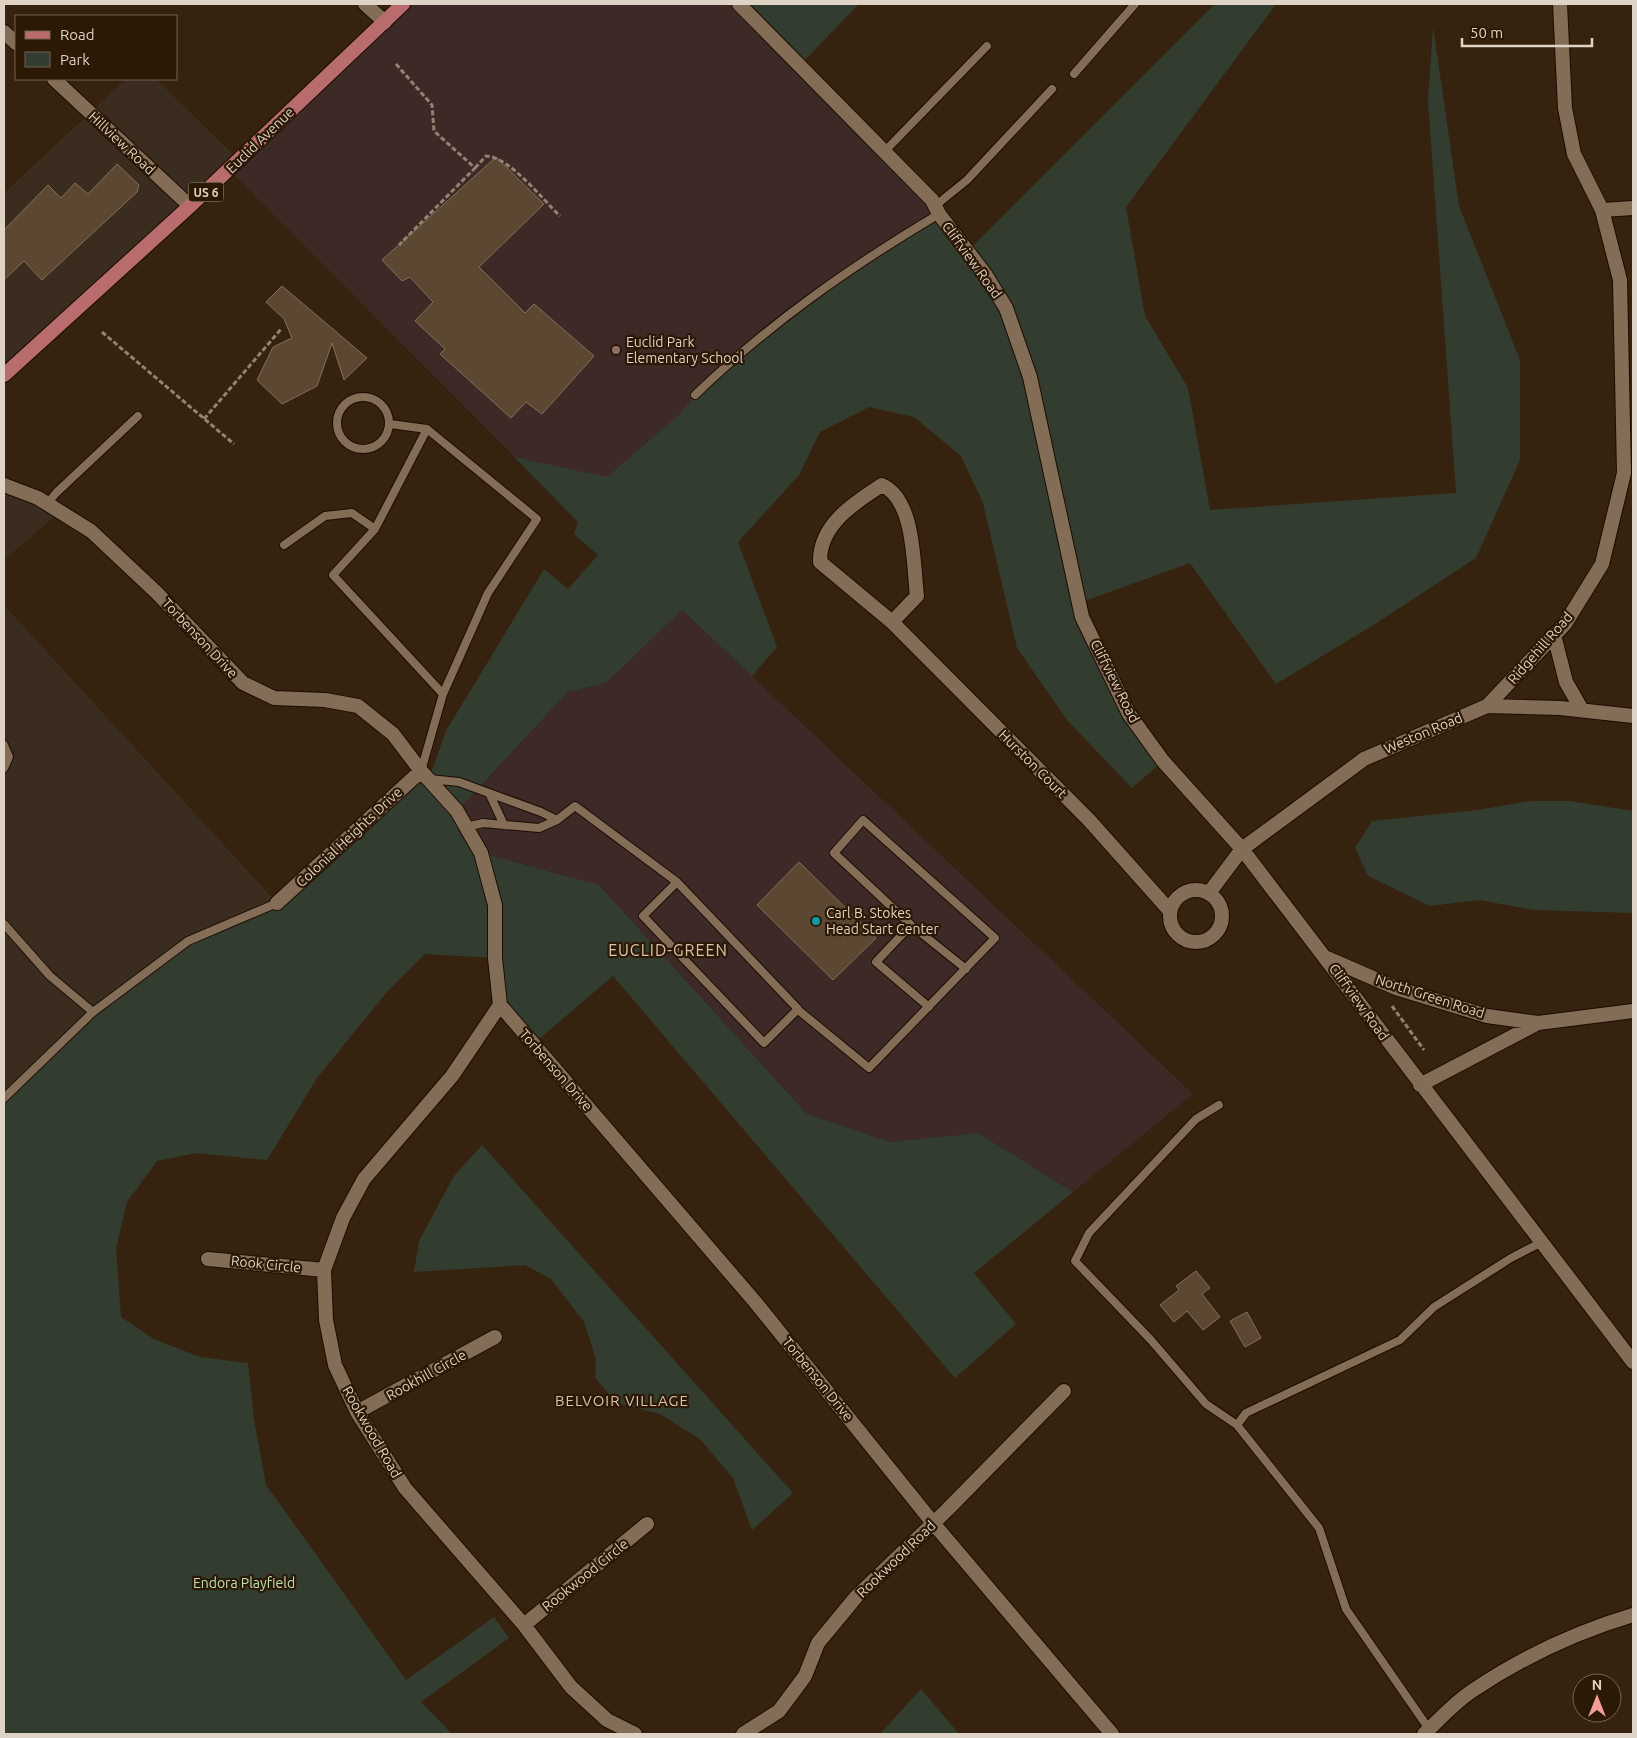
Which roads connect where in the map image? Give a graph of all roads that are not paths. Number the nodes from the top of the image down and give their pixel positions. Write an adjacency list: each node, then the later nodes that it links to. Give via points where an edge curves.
1 (365, 4): 6 (street)
2 (403, 4): 6 (main road, Euclid Avenue / US 6)
3 (739, 4): 13 (street, Cliffview Road)
4 (1135, 4): 10 (lane)
5 (1560, 4): 17 (street, Ridgehill Road, via 1564,108 1574,154)
6 (385, 22): 14 (main road, Euclid Avenue / US 6)
7 (4, 32): 8 (street)
8 (15, 43)
9 (987, 46): 13 (lane)
10 (1074, 74)
11 (55, 80): 14 (street, Hillview Road)
12 (1052, 89): 16 (lane)
13 (884, 152): 16 (street, Cliffview Road)
14 (190, 206): 18 (main road, Euclid Avenue / US 6)
15 (1633, 208): 17 (street)
16 (937, 210): 19 (lane, via 814,294 731,359); 41 (street, Cliffview Road, via 1006,308 1030,377 1070,566 1082,617 1090,635 1128,714 1164,761)
17 (1602, 210): 23 (street, Ridgehill Road, via 1620,280)
18 (4, 375)
19 (694, 395)
20 (138, 416): 25 (lane)
21 (390, 424): 21 (lane, via 385,408 379,402 363,397 341,409 337,426 344,441 360,449 368,449 383,440); 22 (lane)
22 (426, 429): 26 (lane); 30 (lane, via 537,519 488,593)
23 (1629, 430): 29 (street, Ridgehill Road, via 1624,472 1602,564)
24 (4, 485): 25 (street, Torbenson Drive)
25 (48, 504): 36 (street, Torbenson Drive, via 91,531 157,593 243,683 274,698 325,700 358,706 393,734)
26 (375, 529): 27 (lane, via 352,513 325,516); 30 (lane, via 334,575)
27 (284, 545)
28 (892, 622): 28 (street, Hurston Court, via 917,596 905,508 892,489 882,485 843,512 820,550 820,562); 45 (street, Hurston Court, via 1089,820)
29 (1554, 635): 31 (street, Ridgehill Road); 32 (street, via 1566,682)
30 (444, 694): 36 (lane)
31 (1487, 706): 32 (street, Weston Road); 41 (street, Weston Road, via 1364,759)
32 (1582, 710): 33 (street, Weston Road)
33 (1633, 716)
34 (4, 745): 35 (lane, via 9,757)
35 (4, 768)
36 (425, 775): 37 (lane, via 459,782); 40 (street, Torbenson Drive, via 457,810); 44 (street, Colonial Heights Drive)
37 (490, 795): 38 (lane); 39 (lane)
38 (557, 820): 39 (lane, via 539,828); 42 (lane, via 575,806)
39 (504, 825): 40 (lane, via 482,823)
40 (466, 827): 50 (street, Torbenson Drive, via 481,853 495,905 495,958)
41 (1242, 849): 43 (street); 48 (street, Cliffview Road)
42 (677, 882): 52 (lane); 52 (lane, via 643,916 764,1042)
43 (1209, 893): 45 (street, via 1201,890 1185,892); 45 (street, Hurston Court, via 1220,906 1222,914 1221,923 1211,937 1194,942 1178,935 1170,920)
44 (277, 903): 54 (lane, via 188,940)
45 (1170, 911)
46 (4, 924): 54 (lane, via 50,976)
47 (911, 925): 49 (lane); 49 (lane, via 834,853 863,820 995,938); 51 (lane, via 876,962)
48 (1326, 958): 55 (street, North Green Road, via 1405,991 1487,1016); 56 (street, Cliffview Road)
49 (966, 969): 51 (lane)
50 (500, 1005): 61 (street, Rookwood Road, via 452,1076 364,1179 343,1218); 67 (street, Torbenson Drive, via 756,1303)
51 (929, 1007): 52 (lane, via 869,1068)
52 (797, 1009)
53 (1633, 1011): 55 (street, North Green Road)
54 (93, 1012): 57 (lane)
55 (1538, 1023): 56 (street, North Green Road)
56 (1420, 1085): 59 (street, Cliffview Road)
57 (4, 1098)
58 (1219, 1106): 66 (lane, via 1196,1119 1089,1233 1075,1261 1206,1404)
59 (1542, 1242): 63 (street, Cliffview Road); 66 (lane, via 1434,1307 1400,1340 1246,1413)
60 (208, 1259): 61 (street, Rook Circle)
61 (324, 1270): 65 (street, Rookwood Road, via 326,1320 335,1366)
62 (495, 1337): 65 (street, Rookhill Circle)
63 (1633, 1362)
64 (1064, 1391): 67 (street, Rookwood Road)
65 (357, 1412): 70 (street, Rookwood Road, via 405,1488)
66 (1237, 1425): 71 (lane, via 1319,1528 1346,1609)
67 (934, 1523): 73 (street, Rookwood Road, via 856,1598 818,1643 805,1676 779,1711); 74 (street, Torbenson Drive)
68 (647, 1524): 70 (street, Rookwood Circle)
69 (1633, 1615): 71 (street, via 1600,1625 1530,1656 1470,1692)
70 (524, 1626): 72 (street, Rookwood Road, via 571,1687 607,1720)
71 (1426, 1732)
72 (635, 1734)
73 (742, 1734)
74 (1112, 1734)

